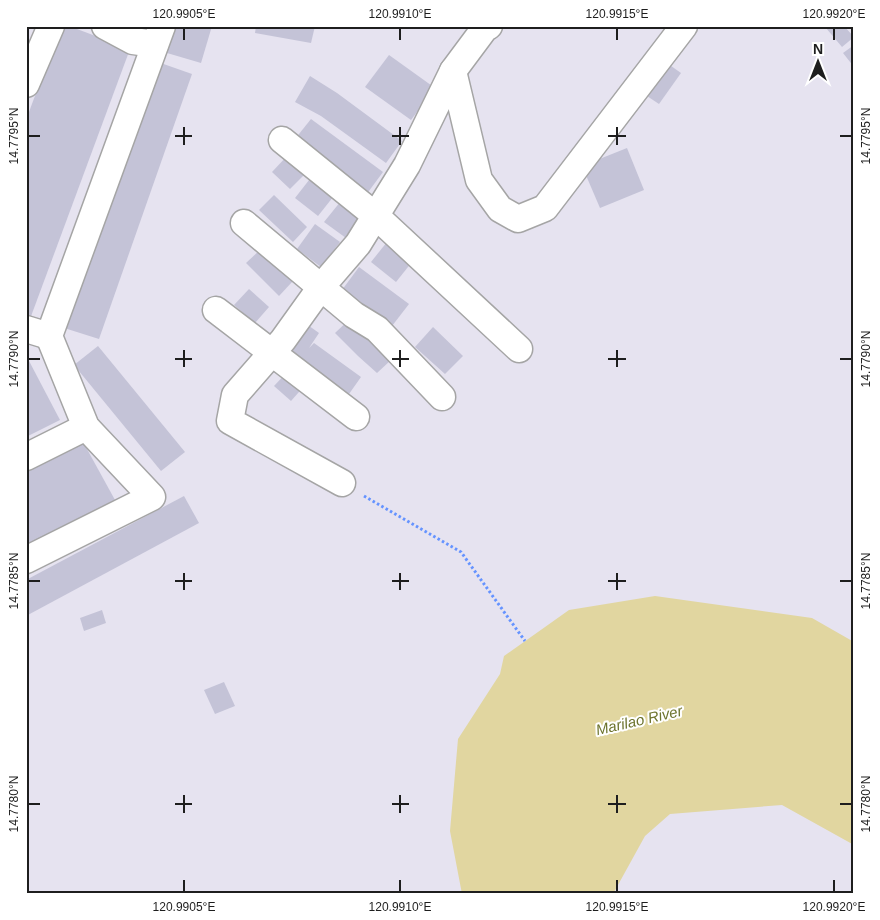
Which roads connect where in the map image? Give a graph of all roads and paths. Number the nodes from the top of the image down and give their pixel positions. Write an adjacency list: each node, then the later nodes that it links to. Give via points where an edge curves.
1 (51, 26): 7 (street)
2 (105, 26): 5 (street, via 133,41)
3 (489, 26): 6 (street)
4 (684, 26): 6 (street, via 545,208 518,219 500,209 479,180)
5 (158, 35): 13 (street)
6 (453, 71): 9 (street, via 407,165)
7 (26, 84)
8 (282, 140): 9 (street)
9 (376, 216): 11 (street, via 358,244); 14 (street)
10 (244, 223): 11 (street)
11 (321, 287): 15 (street); 16 (street, via 377,329)
12 (216, 310): 15 (street)
13 (38, 333): 18 (street)
14 (519, 349)
15 (272, 352): 17 (street); 20 (street, via 235,395 230,421)
16 (442, 397)
17 (356, 417)
18 (86, 427): 19 (street); 21 (street, via 152,497)
19 (26, 457)
20 (342, 483): 22 (path, via 461,552)
21 (26, 560)
22 (525, 641)

